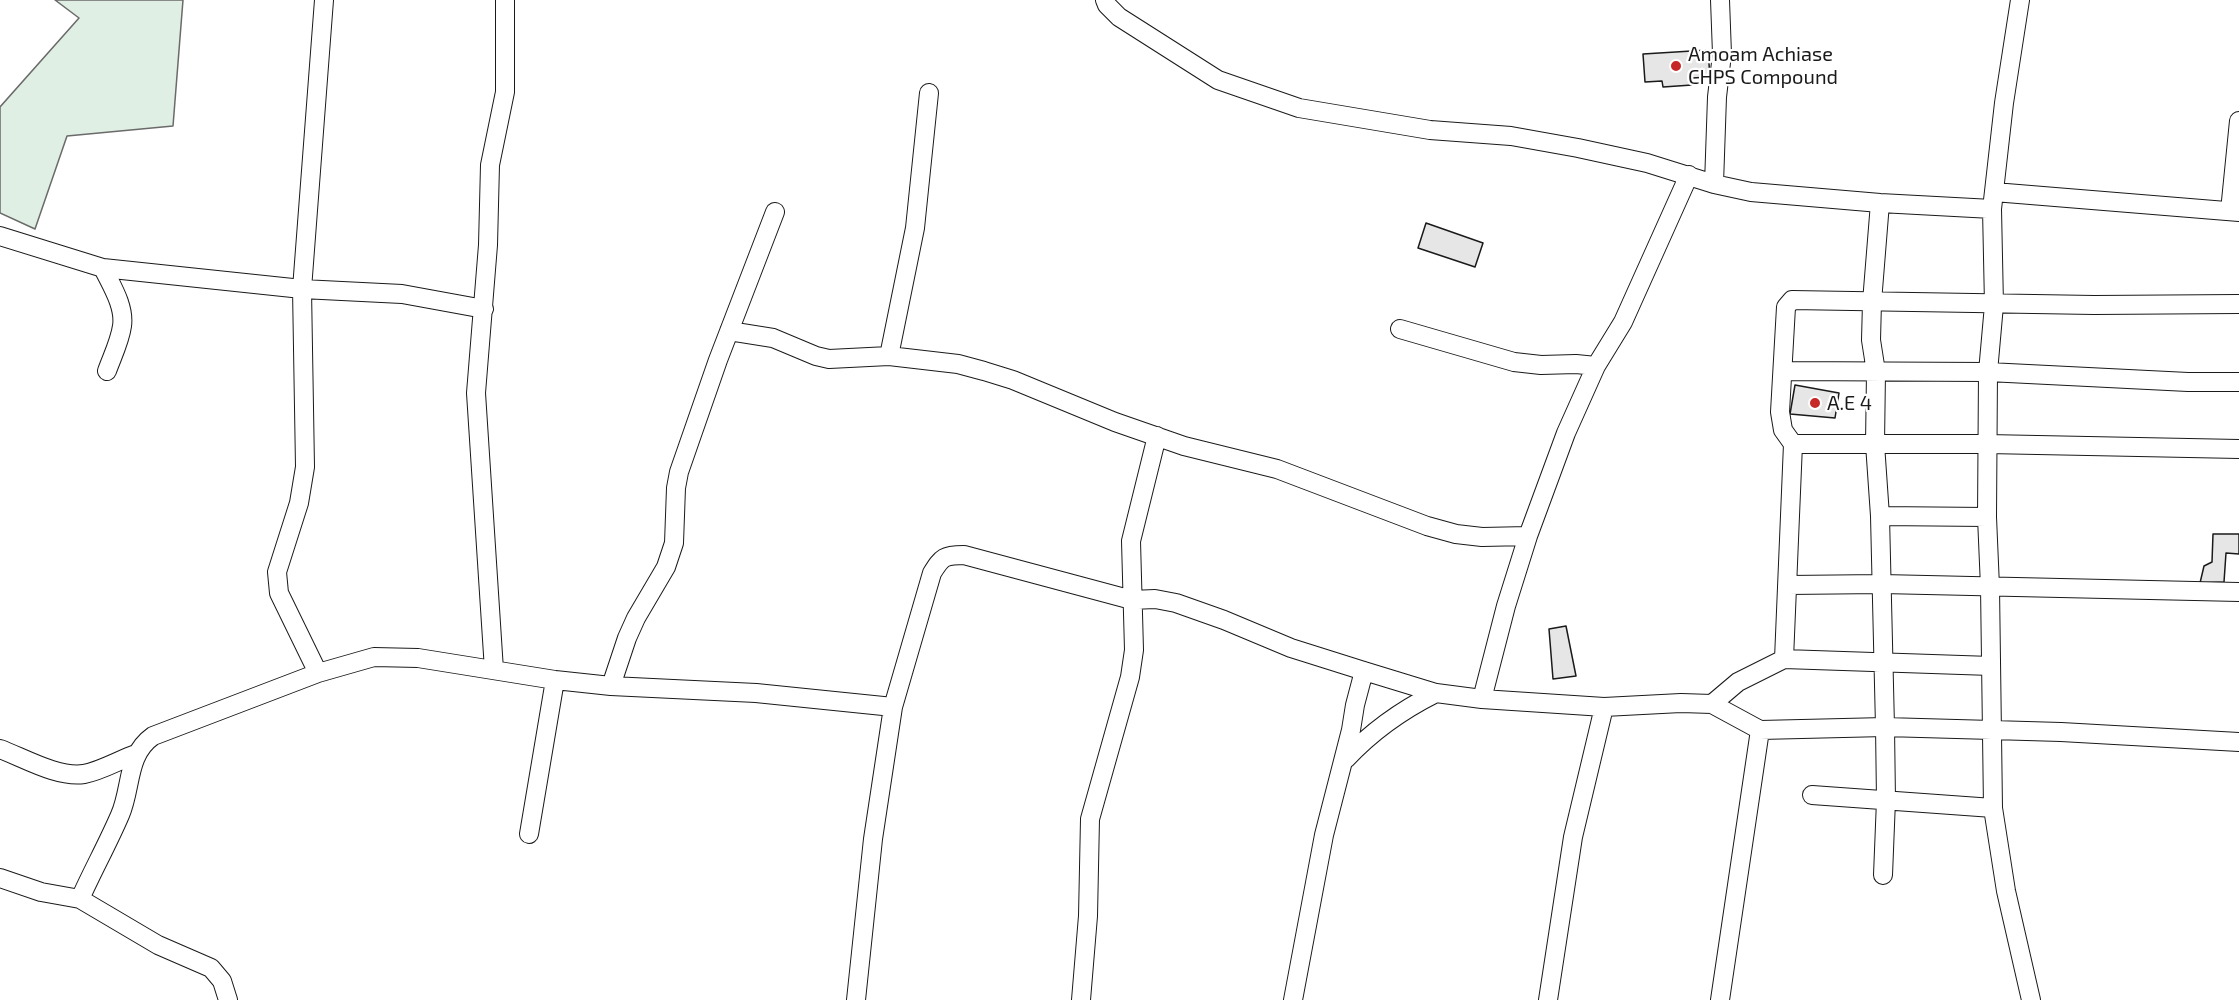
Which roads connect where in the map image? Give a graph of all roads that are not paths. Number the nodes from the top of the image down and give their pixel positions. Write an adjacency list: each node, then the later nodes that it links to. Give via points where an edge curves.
1 (324, 0): 16 (street)
2 (505, 0): 20 (street, via 505,92 490,165)
3 (1105, 0): 8 (street, via 1119,17 1218,80 1299,108 1430,130 1546,142)
4 (1720, 0): 9 (street, via 1722,54)
5 (2020, 0): 10 (street)
6 (928, 93): 23 (street, via 915,228)
7 (2239, 121): 13 (street)
8 (1689, 175): 9 (street); 24 (street, via 1623,322)
9 (1714, 184): 11 (street, via 1751,192)
10 (1993, 200): 11 (street); 13 (street); 18 (street)
11 (1880, 203): 17 (street)
12 (774, 212): 22 (street)
13 (2234, 212)
14 (0, 236): 15 (street)
15 (103, 268): 16 (street); 26 (street, via 122,319)
16 (302, 289): 20 (street, via 402,294); 48 (street, via 305,467 299,504 277,572 279,593)
17 (1872, 303): 18 (street); 25 (street, via 1792,300 1786,307); 27 (street, via 1871,340)
18 (1994, 304): 19 (street); 28 (street)
19 (2239, 304)
20 (484, 309): 46 (street, via 476,393)
21 (1400, 329): 24 (street, via 1514,362)
22 (729, 331): 23 (street, via 773,338 828,359); 50 (street, via 679,472 674,543 666,567 632,628)
23 (889, 356): 30 (street, via 984,370)
24 (1596, 366): 37 (street)
25 (1783, 370): 27 (street); 31 (street, via 1780,412 1783,430)
26 (107, 372)
27 (1876, 372): 28 (street); 32 (street)
28 (1988, 372): 29 (street); 33 (street)
29 (2239, 382)
30 (1157, 436): 37 (street, via 1277,469 1437,529 1482,537); 42 (street, via 1131,541)
31 (1793, 444): 32 (street); 39 (street)
32 (1875, 444): 33 (street); 35 (street)
33 (1987, 444): 34 (street); 36 (street)
34 (2239, 449)
35 (1880, 516): 36 (street); 38 (street)
36 (1987, 518): 40 (street)
37 (1528, 536): 52 (street)
38 (1882, 584): 39 (street); 40 (street); 44 (street)
39 (1788, 585): 43 (street)
40 (1990, 587): 41 (street); 45 (street)
41 (2239, 592)
42 (1132, 600): 47 (street, via 1176,603 1291,648); 55 (street, via 964,555 943,557 932,573); 72 (street, via 1134,650 1130,677 1090,819)
43 (1784, 659): 44 (street); 53 (street, via 1738,682)
44 (1883, 664): 45 (street); 56 (street)
45 (1991, 666): 58 (street)
46 (494, 670): 48 (street, via 418,658 374,657); 49 (street)
47 (1364, 671): 51 (street); 62 (street)
48 (318, 673): 61 (street, via 153,736)
49 (555, 680): 50 (street); 66 (street)
50 (611, 686): 55 (street, via 756,693)
51 (1436, 693): 52 (street); 62 (street, via 1382,725)
52 (1482, 699): 54 (street)
53 (1712, 704): 54 (street); 57 (street)
54 (1604, 707): 74 (street, via 1573,837)
55 (893, 708): 71 (street, via 873,839)
56 (1885, 728): 57 (street); 58 (street); 64 (street)
57 (1760, 730): 75 (street)
58 (1992, 730): 59 (street); 65 (street)
59 (2239, 742)
60 (0, 749): 61 (street, via 75,775)
61 (136, 754): 69 (street, via 121,813)
62 (1342, 763): 73 (street, via 1324,835)
63 (1812, 795): 64 (street)
64 (1886, 800): 65 (street); 67 (street)
65 (1993, 808): 76 (street, via 2006,891)
66 (529, 834)
67 (1883, 874)
68 (0, 878): 69 (street)
69 (80, 899): 70 (street, via 158,945 211,968 222,981)
70 (228, 1000)
71 (856, 1000)
72 (1081, 1000)
73 (1293, 1000)
74 (1548, 1000)
75 (1720, 1000)
76 (2031, 1000)

